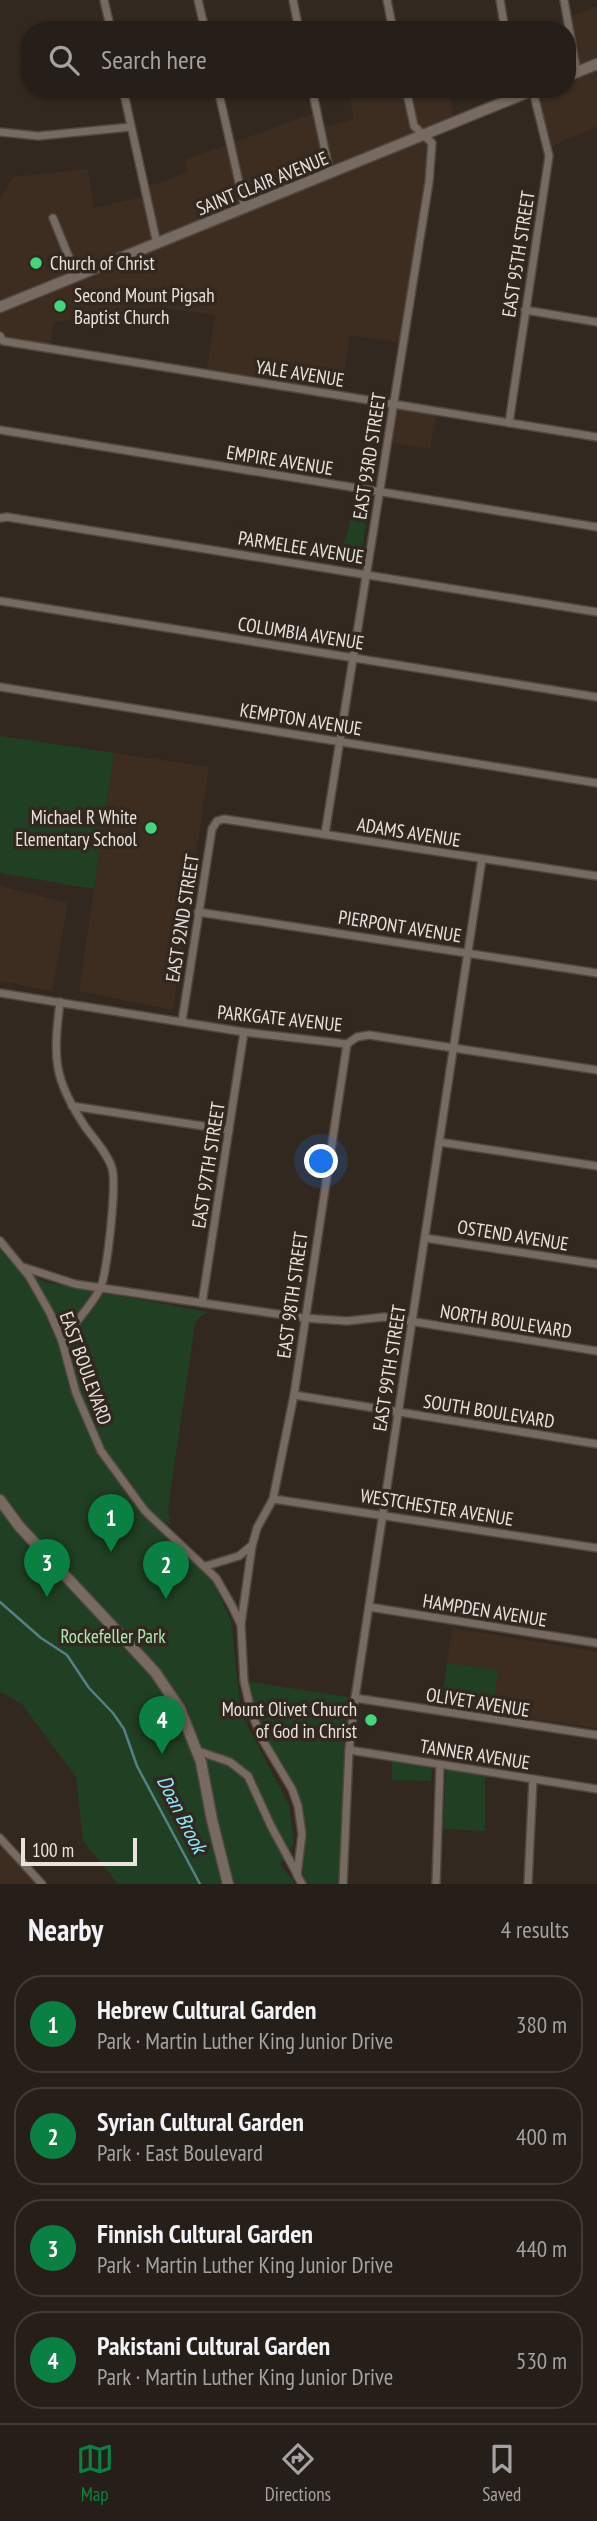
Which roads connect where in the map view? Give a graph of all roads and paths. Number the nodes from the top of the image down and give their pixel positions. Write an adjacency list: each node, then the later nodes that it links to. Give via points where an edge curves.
1 (104, 0): 7 (street)
2 (198, 0): 8 (street)
3 (293, 0): 9 (street)
4 (387, 0): 10 (street)
5 (499, 0): 11 (street)
6 (564, 0): 12 (street)
7 (109, 21)
8 (203, 21)
9 (297, 21)
10 (391, 21)
11 (503, 21)
12 (566, 21)
13 (597, 64): 14 (main road)
14 (576, 73)
15 (125, 98): 21 (street)
16 (220, 98): 25 (street)
17 (314, 98): 24 (street)
18 (408, 98): 23 (street, EAST 93RD STREET, via 414,126)
19 (504, 98): 23 (main road, SAINT CLAIR AVENUE)
20 (536, 98): 30 (street, EAST 95TH STREET, via 550,156)
21 (131, 127): 22 (street, via 38,136); 27 (street)
22 (0, 132)
23 (424, 135): 24 (main road, SAINT CLAIR AVENUE); 33 (street, EAST 93RD STREET, via 432,143 429,182)
24 (330, 174): 25 (main road, SAINT CLAIR AVENUE)
25 (245, 209): 27 (main road, SAINT CLAIR AVENUE)
26 (53, 218): 28 (street)
27 (158, 244): 28 (main road, SAINT CLAIR AVENUE)
28 (77, 277): 29 (main road, SAINT CLAIR AVENUE)
29 (0, 307)
30 (525, 310): 31 (street); 34 (street, EAST 95TH STREET)
31 (597, 322)
32 (0, 336): 33 (street, YALE AVENUE, via 3,341)
33 (393, 403): 34 (street, YALE AVENUE); 37 (street, EAST 93RD STREET)
34 (509, 423): 36 (street, YALE AVENUE)
35 (0, 430): 37 (street, EMPIRE AVENUE)
36 (597, 437)
37 (379, 492): 39 (street, EMPIRE AVENUE); 40 (street, EAST 93RD STREET)
38 (0, 518): 40 (street, PARMELEE AVENUE)
39 (597, 527)
40 (367, 574): 42 (street, PARMELEE AVENUE); 43 (street, EAST 93RD STREET)
41 (0, 601): 43 (street, COLUMBIA AVENUE)
42 (597, 612)
43 (354, 657): 45 (street, COLUMBIA AVENUE); 46 (street, EAST 93RD STREET)
44 (0, 687): 46 (street, KEMPTON AVENUE)
45 (597, 697)
46 (340, 742): 47 (street, KEMPTON AVENUE); 49 (street, EAST 93RD STREET)
47 (597, 783)
48 (216, 821): 49 (street, ADAMS AVENUE); 52 (street, EAST 92ND STREET)
49 (325, 834): 50 (street, ADAMS AVENUE)
50 (482, 859): 51 (street, ADAMS AVENUE); 53 (street, EAST 99TH STREET)
51 (597, 876)
52 (198, 912): 53 (street, PIERPONT AVENUE); 57 (street, EAST 92ND STREET)
53 (468, 953): 54 (street, PIERPONT AVENUE); 60 (street, EAST 99TH STREET)
54 (597, 973)
55 (0, 993): 56 (street, PARKGATE AVENUE)
56 (60, 1002): 57 (street, PARKGATE AVENUE); 62 (street, via 56,1063)
57 (182, 1021): 58 (street, PARKGATE AVENUE)
58 (244, 1032): 59 (street, PARKGATE AVENUE); 63 (street, EAST 97TH STREET)
59 (347, 1044): 60 (street, PARKGATE AVENUE, via 369,1035); 72 (street, EAST 98TH STREET)
60 (453, 1048): 61 (street, PARKGATE AVENUE); 64 (street, EAST 99TH STREET)
61 (597, 1070)
62 (72, 1106): 63 (street); 70 (street, via 112,1167 114,1206)
63 (229, 1130): 71 (street, EAST 97TH STREET)
64 (439, 1142): 65 (street); 66 (street, EAST 99TH STREET)
65 (597, 1166)
66 (425, 1238): 68 (street, OSTEND AVENUE); 73 (street, EAST 99TH STREET)
67 (0, 1241): 69 (street, EAST BOULEVARD)
68 (597, 1264)
69 (23, 1266): 70 (street, NORTH BOULEVARD, via 52,1278); 74 (street, EAST BOULEVARD)
70 (100, 1288): 71 (street, NORTH BOULEVARD); 74 (street)
71 (202, 1303): 72 (street, NORTH BOULEVARD)
72 (304, 1318): 73 (street, NORTH BOULEVARD, via 347,1321 384,1317); 76 (street, EAST 98TH STREET)
73 (412, 1323): 75 (street, NORTH BOULEVARD); 77 (street, EAST 99TH STREET)
74 (62, 1341): 84 (street, EAST BOULEVARD, via 76,1393 101,1451 145,1511)
75 (597, 1351)
76 (294, 1395): 77 (street, SOUTH BOULEVARD); 79 (street, EAST 98TH STREET)
77 (398, 1413): 78 (street, SOUTH BOULEVARD); 81 (street, EAST 99TH STREET)
78 (597, 1444)
79 (273, 1499): 81 (street, WESTCHESTER AVENUE); 82 (street, EAST 98TH STREET)
80 (0, 1500): 91 (main road, via 155,1672 180,1709)
81 (382, 1515): 83 (street, WESTCHESTER AVENUE); 85 (street, EAST 99TH STREET)
82 (252, 1546): 84 (street, via 239,1556); 86 (street, EAST 98TH STREET)
83 (597, 1548)
84 (206, 1566): 86 (street, EAST BOULEVARD)
85 (369, 1607): 87 (street, HAMPDEN AVENUE); 88 (street, EAST 99TH STREET)
86 (241, 1625): 96 (street, EAST BOULEVARD, via 251,1711 292,1789 300,1816 302,1846)
87 (597, 1643)
88 (355, 1698): 89 (street, OLIVET AVENUE); 90 (street, EAST 99TH STREET)
89 (597, 1735)
90 (349, 1750): 92 (street, TANNER AVENUE); 100 (street, EAST 99TH STREET)
91 (198, 1751): 96 (street, via 230,1762 248,1776); 98 (main road)
92 (440, 1765): 93 (street, TANNER AVENUE); 101 (street)
93 (533, 1779): 94 (street, TANNER AVENUE); 102 (street)
94 (597, 1789)
95 (0, 1839): 97 (street)
96 (297, 1875): 99 (street)
97 (42, 1884)
98 (228, 1884)
99 (302, 1884)
100 (343, 1884)
101 (436, 1884)
102 (528, 1884)

